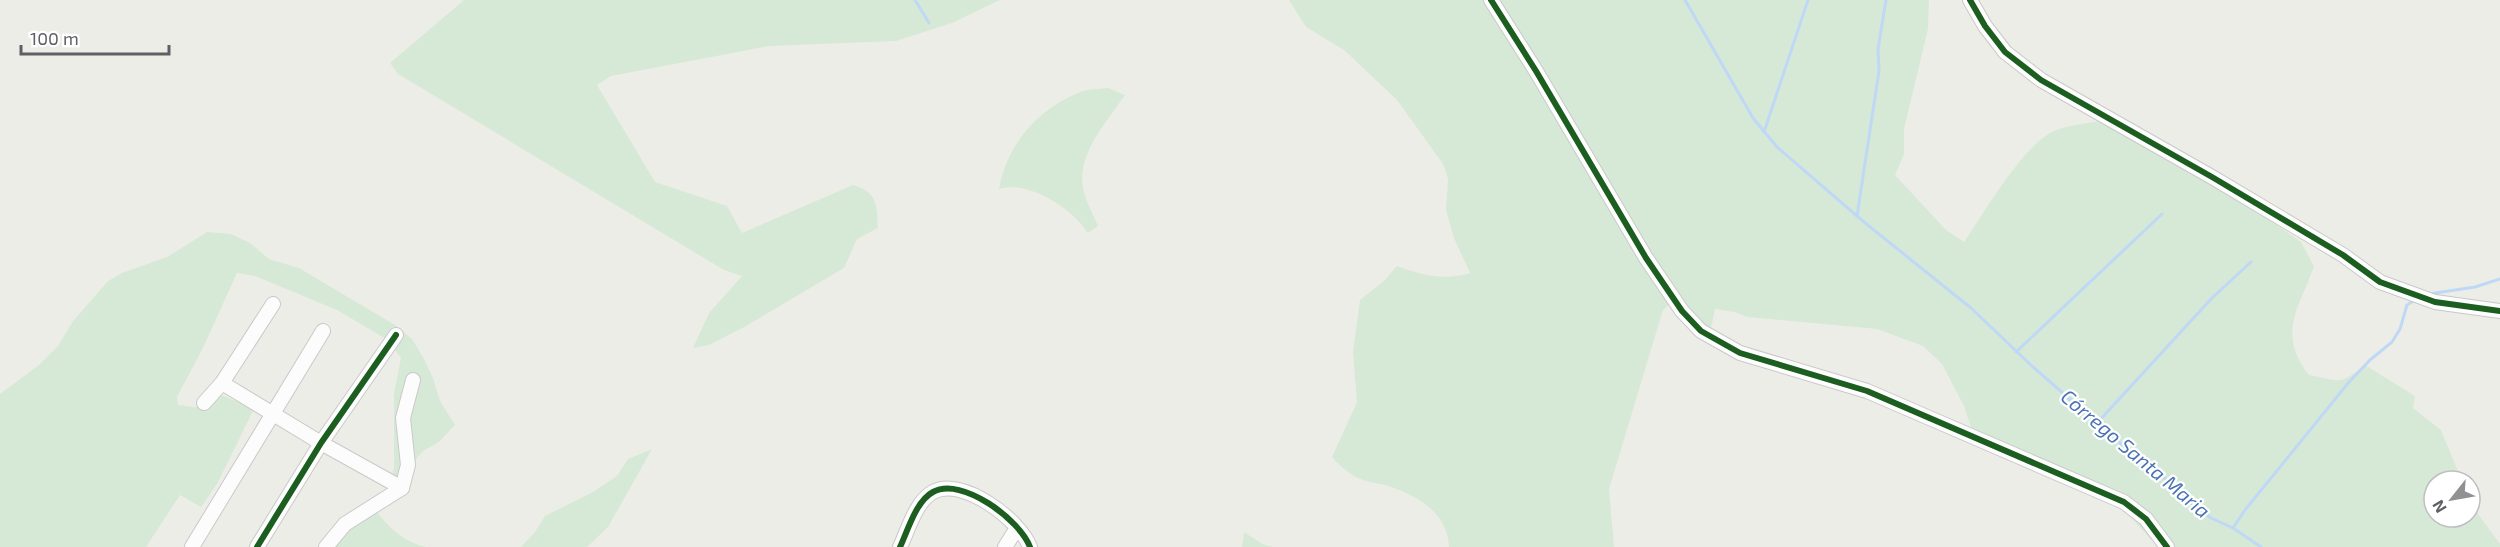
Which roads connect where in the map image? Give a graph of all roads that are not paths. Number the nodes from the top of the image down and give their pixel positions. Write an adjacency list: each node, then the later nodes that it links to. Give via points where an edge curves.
1 (1491, 0): 21 (street, via 1646,258 1701,332 1740,353 1867,391 2124,502 2146,519)
2 (1970, 0): 4 (street, via 2005,52 2041,80 2184,160 2380,282 2435,302)
3 (273, 304): 8 (street)
4 (2500, 311)
5 (323, 331): 10 (street)
6 (396, 335): 11 (street)
7 (413, 380): 12 (street, via 403,418 408,465)
8 (222, 383): 9 (street); 10 (street)
9 (204, 403)
10 (272, 412): 11 (street); 14 (street)
11 (321, 443): 12 (street); 16 (street)
12 (402, 488): 17 (street, via 345,524)
13 (1017, 528): 18 (street, via 992,506 963,491 944,488 925,498); 19 (street); 20 (street)
14 (194, 544): 15 (street)
15 (209, 547)
16 (256, 547)
17 (326, 547)
18 (900, 547)
19 (1005, 547)
20 (1030, 547)
21 (2167, 547)

